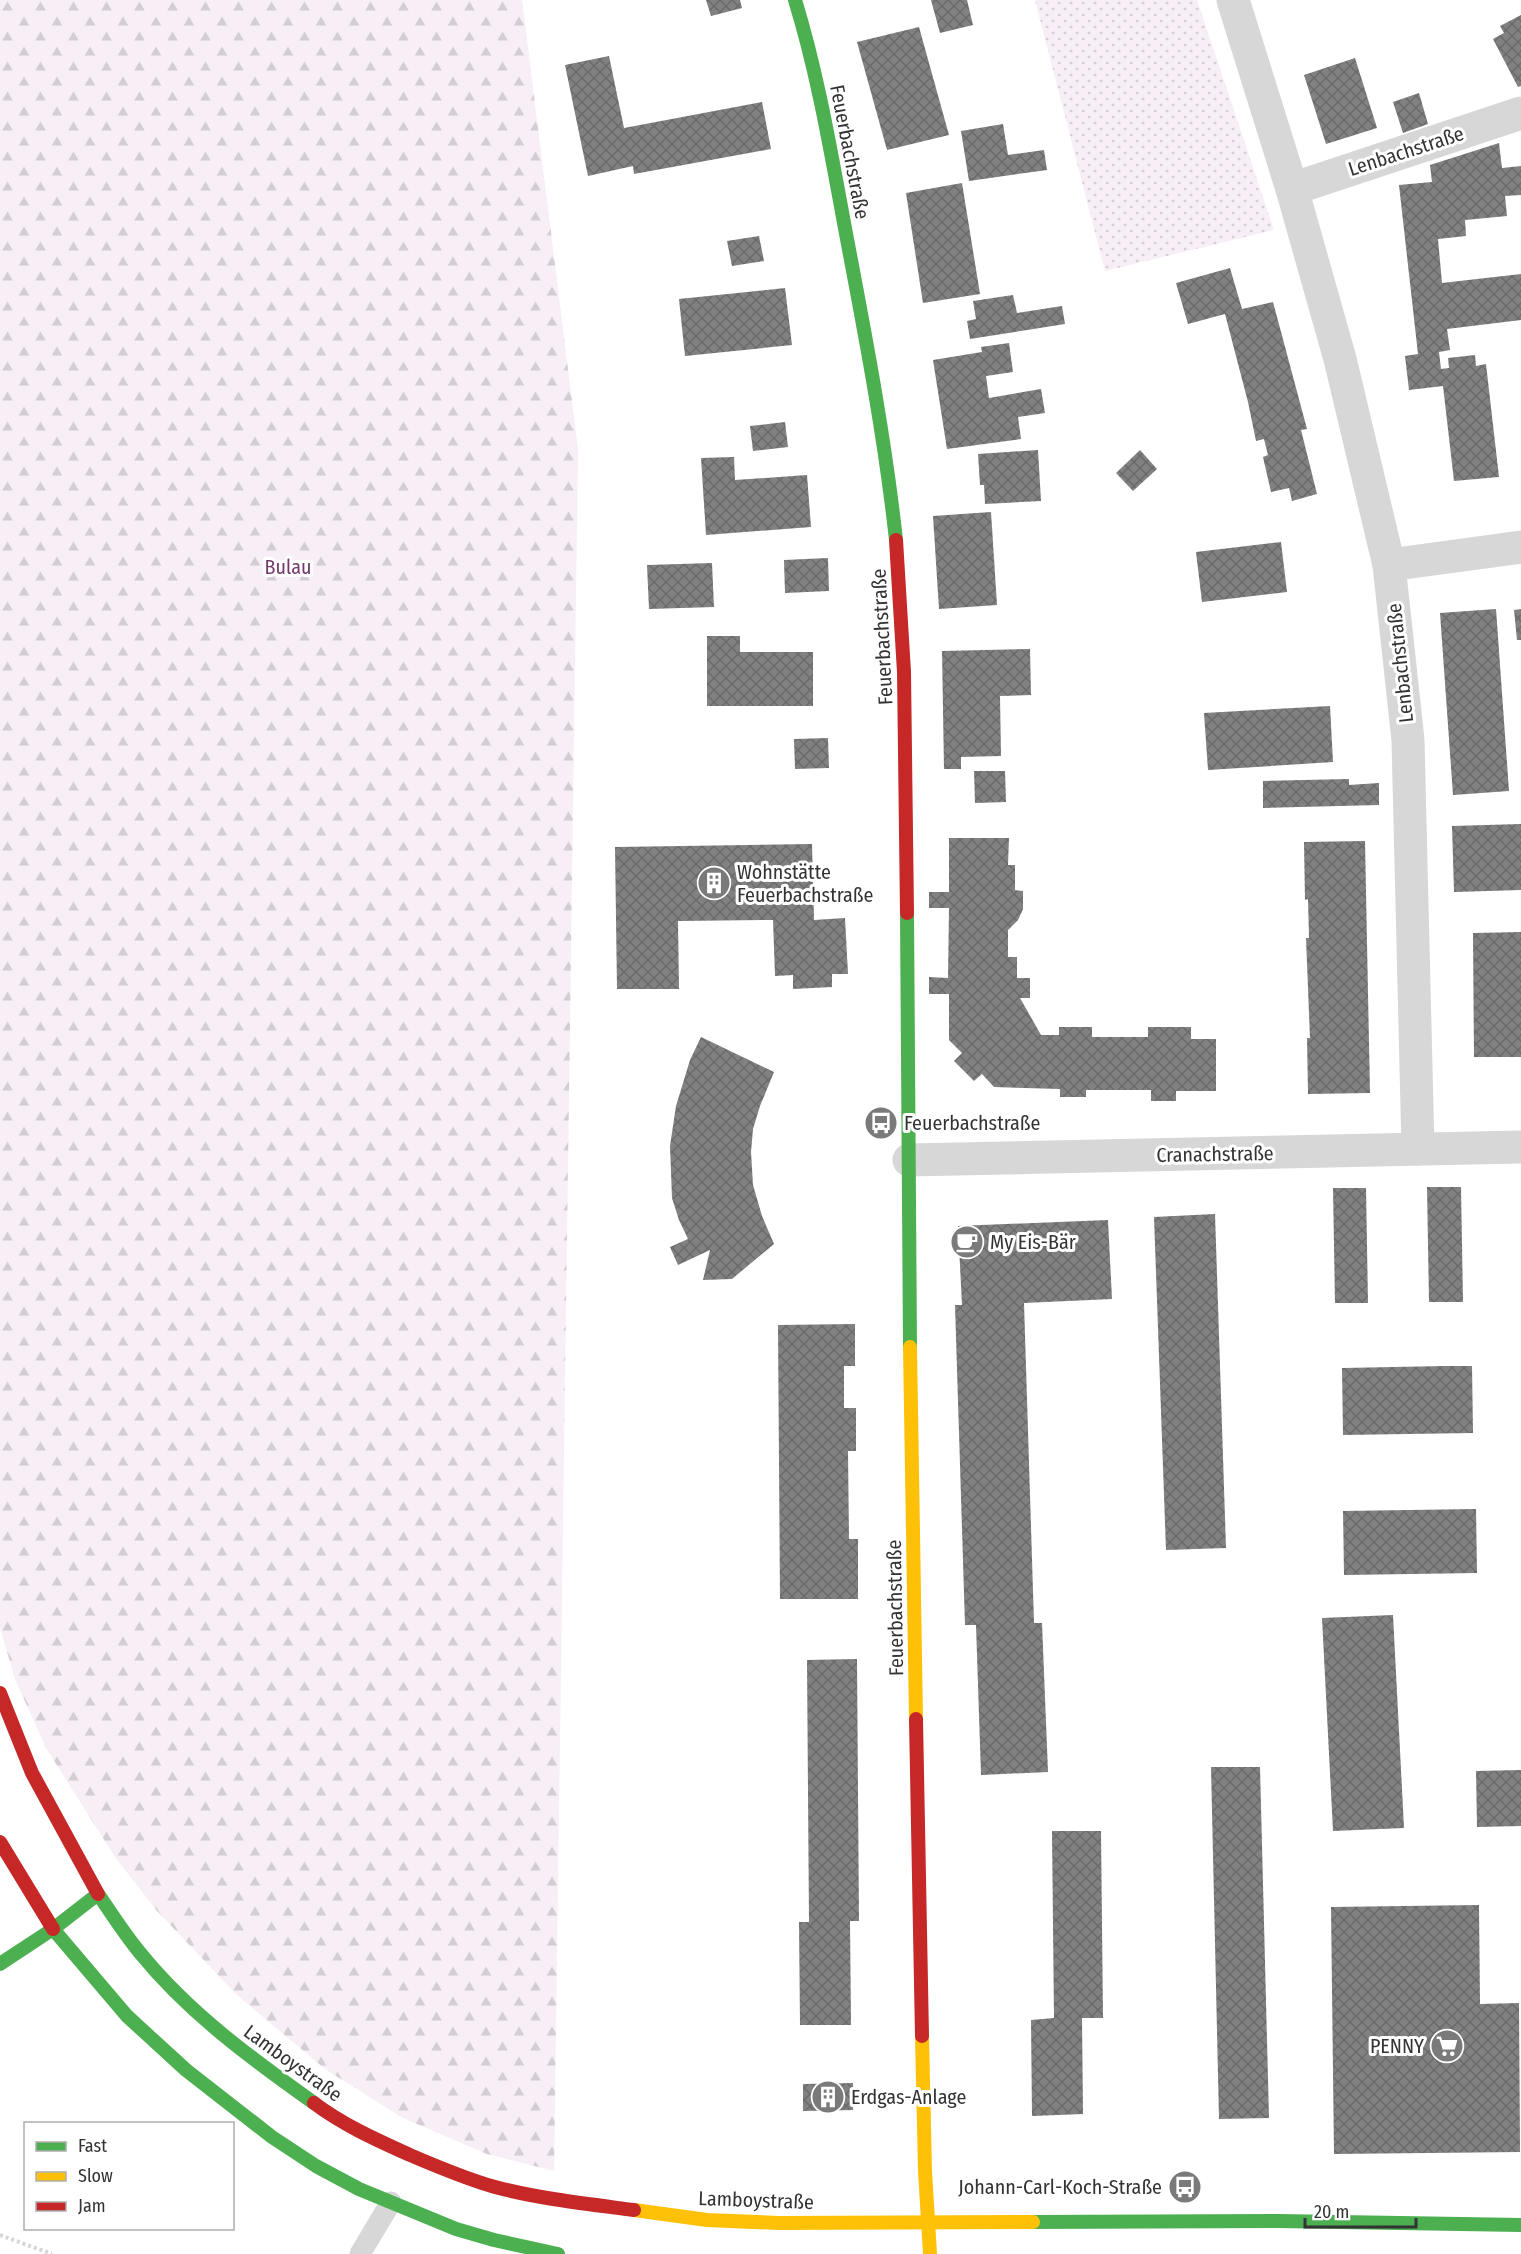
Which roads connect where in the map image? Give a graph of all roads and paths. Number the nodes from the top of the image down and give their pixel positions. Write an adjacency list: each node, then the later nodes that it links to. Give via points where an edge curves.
1 (795, 0): 9 (main road, Feuerbachstraße, via 820,97 872,369 896,540 906,696)
2 (1233, 0): 4 (street, Lenbachstraße)
3 (1521, 113): 4 (street, Lenbachstraße)
4 (1292, 189): 6 (street, Lenbachstraße, via 1340,359)
5 (1521, 547): 6 (street)
6 (1389, 565): 8 (street, Lenbachstraße, via 1408,740)
7 (1521, 1147): 8 (street, Cranachstraße)
8 (1418, 1149): 9 (street, Cranachstraße)
9 (909, 1160): 16 (main road, Feuerbachstraße)
10 (0, 1693): 12 (main road, Lamboystraße, via 32,1773)
11 (0, 1842): 13 (main road)
12 (98, 1894): 13 (main road); 16 (main road, Lamboystraße, via 167,1983 238,2047 330,2115 453,2174 557,2200 707,2220)
13 (53, 1929): 14 (main road); 15 (main road, via 127,2016 186,2070 316,2166)
14 (0, 1964)
15 (391, 2202): 20 (lane); 21 (main road, via 456,2229)
16 (927, 2222): 17 (main road, Lamboystraße, via 1255,2221); 22 (main road, Feuerbachstraße)
17 (1521, 2226)
18 (0, 2235): 19 (path)
19 (52, 2254)
20 (360, 2254)
21 (558, 2254)
22 (930, 2254)

